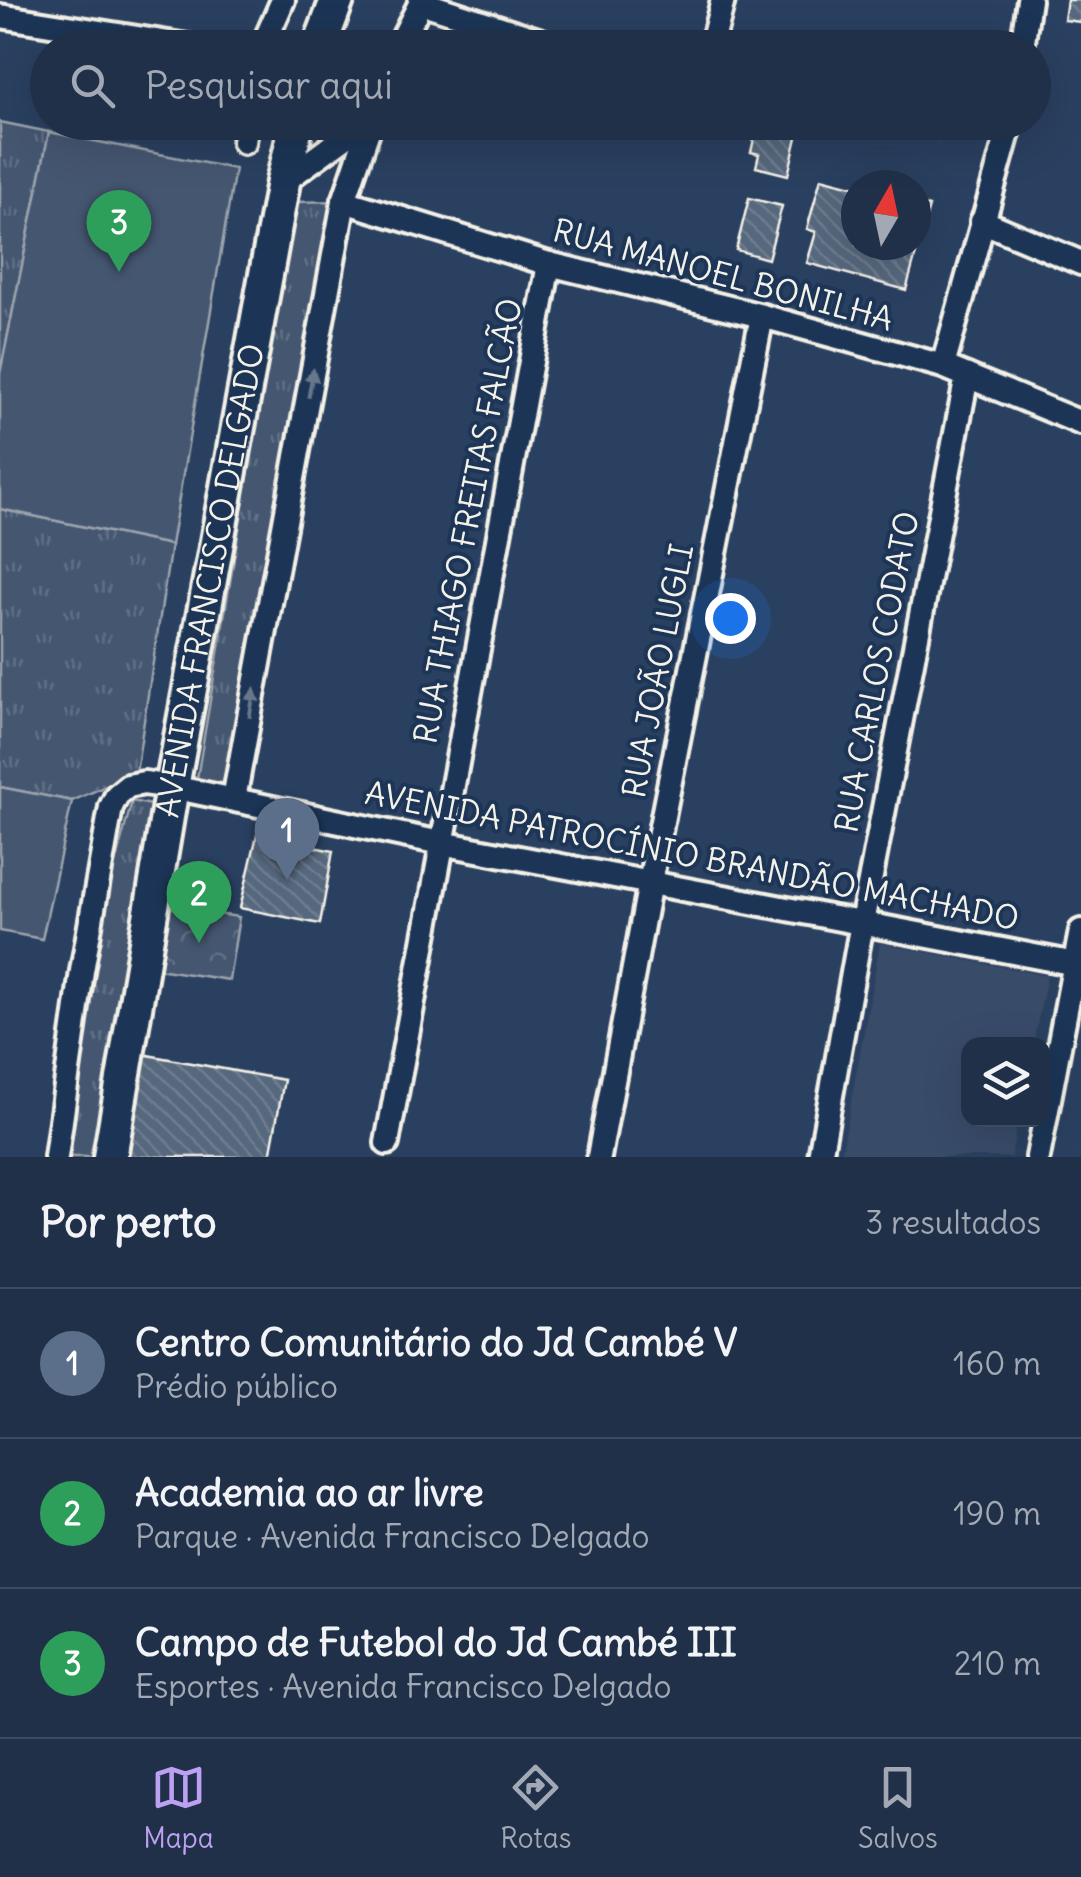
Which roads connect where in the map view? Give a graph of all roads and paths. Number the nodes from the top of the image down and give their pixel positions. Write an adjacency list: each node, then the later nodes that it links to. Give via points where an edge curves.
1 (283, 0): 8 (street)
2 (337, 0): 9 (main road)
3 (722, 0): 12 (street)
4 (1029, 0): 13 (street)
5 (421, 1): 10 (street); 11 (street)
6 (0, 16): 7 (street)
7 (88, 30)
8 (270, 30)
9 (326, 30)
10 (407, 30)
11 (509, 30)
12 (715, 30)
13 (1025, 30)
14 (292, 140): 18 (main road, AVENIDA FRANCISCO DELGADO)
15 (342, 140): 18 (street)
16 (363, 140): 19 (street)
17 (1006, 140): 20 (street)
18 (282, 182): 27 (main road, AVENIDA FRANCISCO DELGADO)
19 (344, 201): 21 (street, RUA MANOEL BONILHA); 28 (street, one-way to 19)
20 (982, 221): 22 (street); 24 (street)
21 (549, 264): 23 (street, RUA MANOEL BONILHA); 29 (street, RUA THIAGO FREITAS FALCÃO)
22 (1081, 264)
23 (762, 316): 24 (street, RUA MANOEL BONILHA); 30 (street, RUA JOÃO LUGLI)
24 (943, 366): 25 (street, RUA MANOEL BONILHA)
25 (967, 376): 26 (street, RUA MANOEL BONILHA); 31 (street, RUA CARLOS CODATO)
26 (1081, 423)
27 (172, 787): 28 (street, AVENIDA PATROCÍNIO BRANDÃO MACHADO); 35 (street, AVENIDA PATROCÍNIO BRANDÃO MACHADO, via 128,786 111,807); 36 (main road, AVENIDA FRANCISCO DELGADO)
28 (234, 799): 29 (street, AVENIDA PATROCÍNIO BRANDÃO MACHADO)
29 (441, 843): 30 (street, AVENIDA PATROCÍNIO BRANDÃO MACHADO); 34 (street, RUA THIAGO FREITAS FALCÃO)
30 (650, 882): 31 (street, AVENIDA PATROCÍNIO BRANDÃO MACHADO); 37 (street, RUA JOÃO LUGLI)
31 (862, 923): 33 (street, AVENIDA PATROCÍNIO BRANDÃO MACHADO); 38 (street, RUA CARLOS CODATO)
32 (1081, 930): 33 (street)
33 (1078, 964): 39 (street)
34 (387, 1143)
35 (56, 1157)
36 (110, 1157)
37 (599, 1157)
38 (820, 1157)
39 (1038, 1157)

